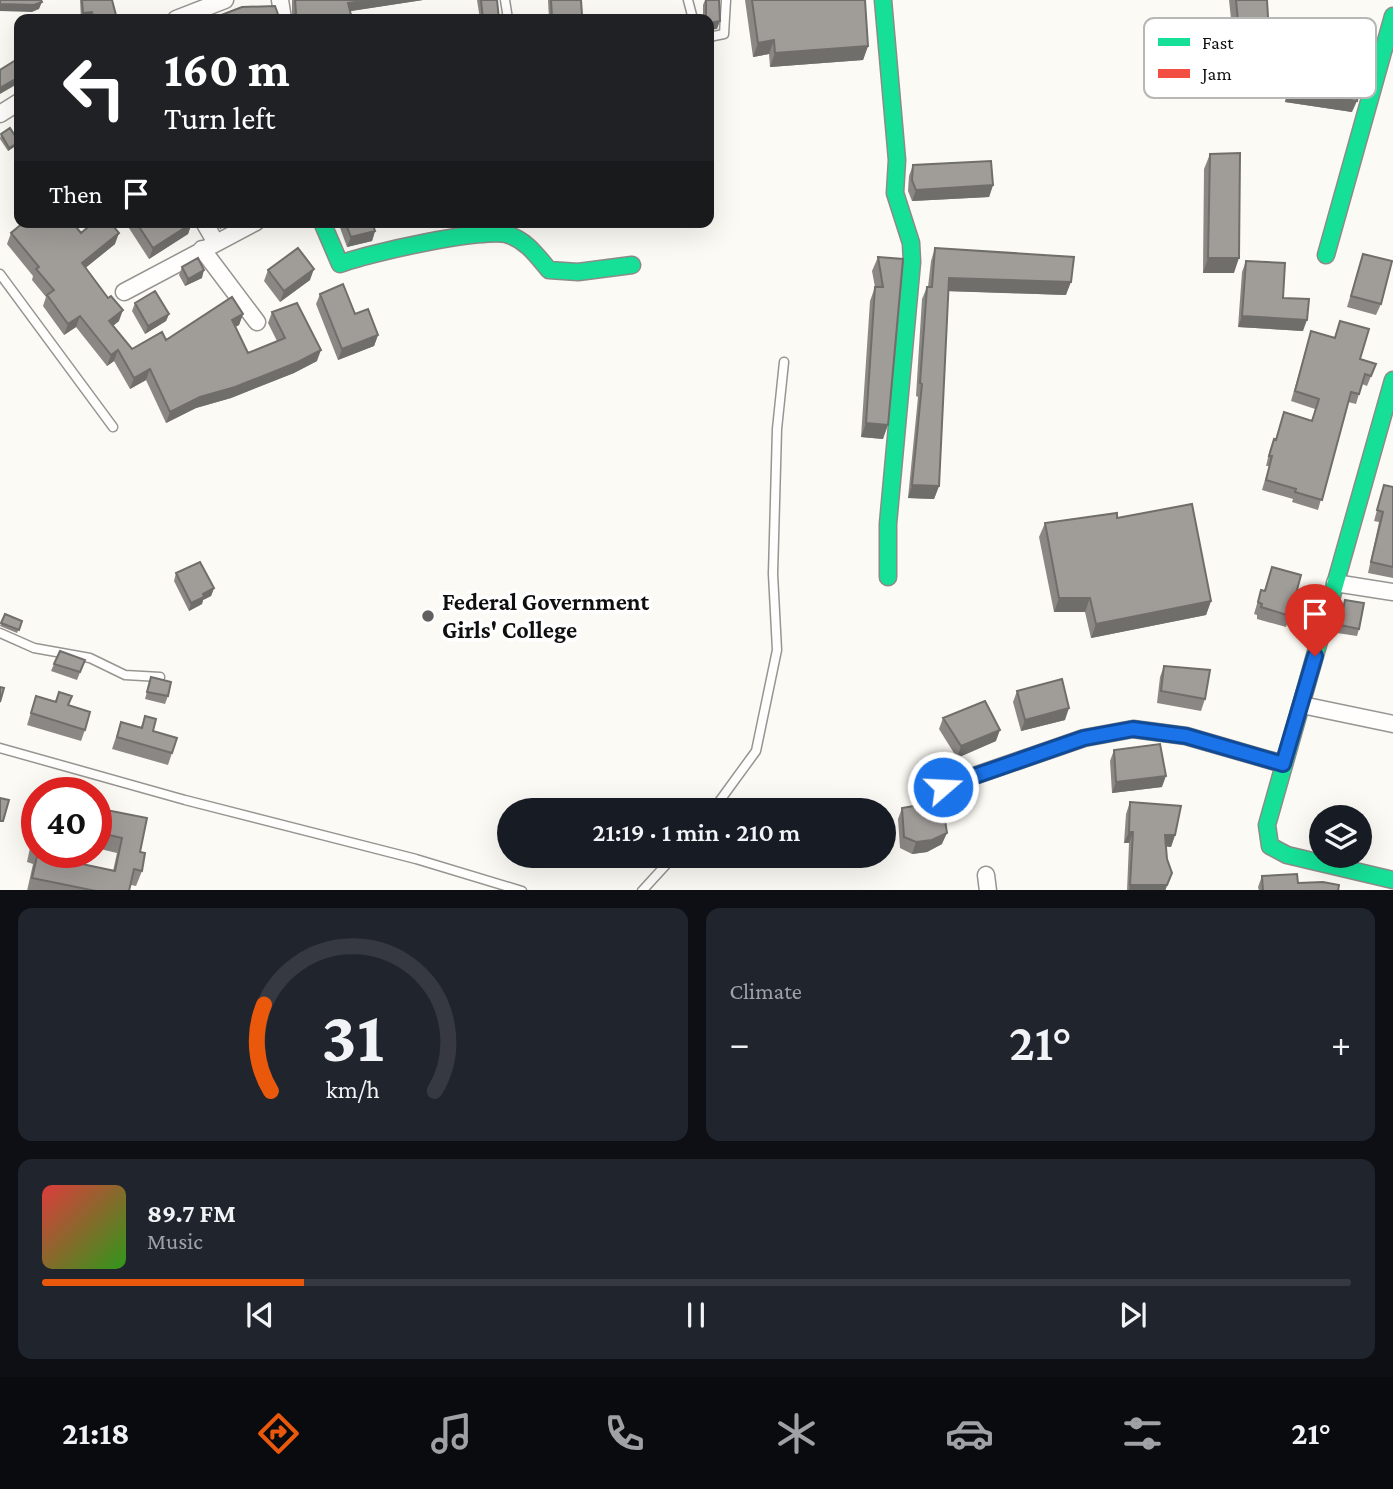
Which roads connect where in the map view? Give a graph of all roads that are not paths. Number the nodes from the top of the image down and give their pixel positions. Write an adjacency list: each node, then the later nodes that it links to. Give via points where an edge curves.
1 (225, 0): 6 (street)
2 (689, 0): 3 (lane)
3 (700, 0)
4 (726, 0): 8 (lane, via 724,34)
5 (883, 0): 23 (street, via 897,160 895,193 912,261 886,531)
6 (189, 14)
7 (1393, 16): 9 (street)
8 (714, 36)
9 (1376, 77)
10 (1370, 98): 15 (street)
11 (205, 228): 14 (street)
12 (245, 228): 14 (street)
13 (325, 228): 16 (street, via 340,264 476,233 506,233 523,241 549,270 578,272)
14 (209, 246): 18 (street); 19 (street)
15 (1326, 255)
16 (632, 265)
17 (0, 274): 22 (lane)
18 (124, 292)
19 (257, 322)
20 (784, 362): 33 (lane, via 773,574 777,650 755,751)
21 (1392, 390): 24 (street)
22 (113, 427)
23 (888, 577)
24 (1335, 583): 25 (street); 28 (street)
25 (1393, 592)
26 (0, 633): 27 (lane, via 34,648 90,658 125,675)
27 (160, 677)
28 (1302, 705): 29 (street); 31 (street)
29 (1393, 723)
30 (0, 748): 36 (lane)
31 (1283, 764): 32 (street, via 1186,736 1133,729 1084,738); 35 (street, via 1267,825 1270,846 1287,855)
32 (919, 795)
33 (722, 798)
34 (663, 868): 37 (lane)
35 (1393, 880)
36 (519, 890)
37 (643, 890)

